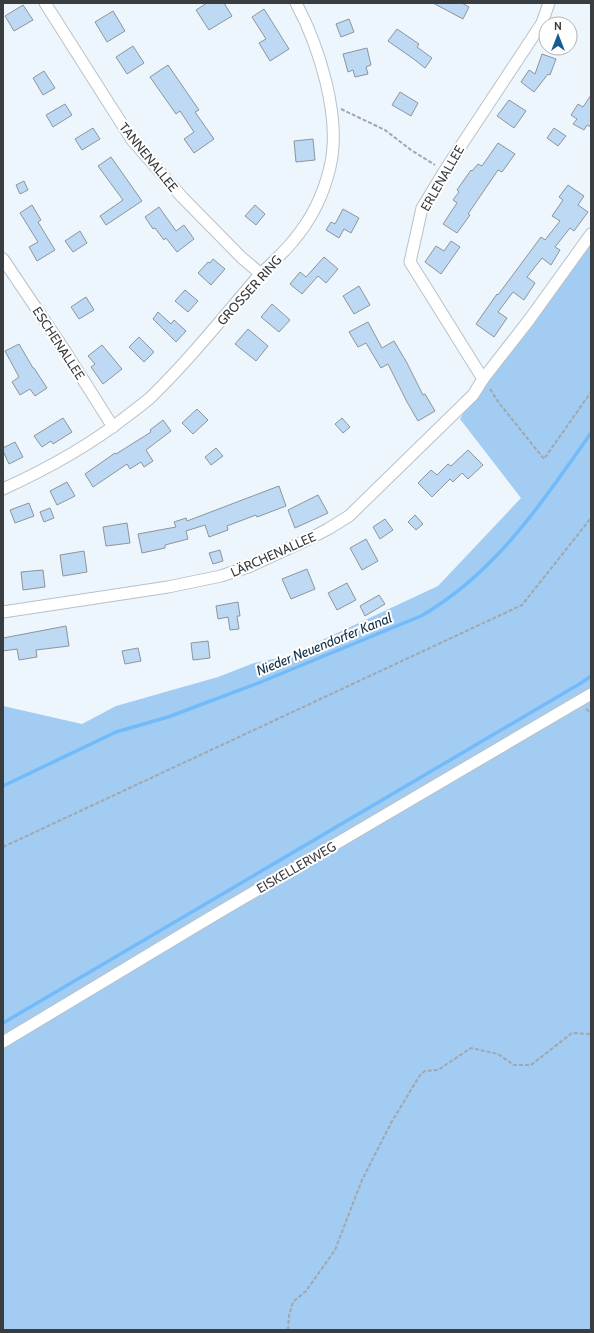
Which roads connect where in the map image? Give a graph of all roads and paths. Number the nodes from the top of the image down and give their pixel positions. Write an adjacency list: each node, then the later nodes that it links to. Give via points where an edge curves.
1 (45, 3): 8 (street, TANNENALLEE, via 132,140 182,197)
2 (296, 3): 4 (street, GROSSER RING, via 316,50)
3 (549, 3): 5 (street, ERLENALLEE, via 542,23)
4 (331, 105): 5 (path, via 385,130); 8 (street, GROSSER RING, via 331,165 325,184 312,214 294,241)
5 (444, 170): 9 (street, ERLENALLEE, via 422,208 410,262)
6 (591, 234): 9 (street, LÄRCHENALLEE, via 530,320)
7 (3, 259): 11 (street, ESCHENALLEE)
8 (261, 274): 11 (street, GROSSER RING, via 184,364 149,399)
9 (483, 379): 10 (path, via 544,459); 14 (street, LÄRCHENALLEE, via 473,395 349,516 328,529 248,567 221,576 168,587)
10 (591, 392)
11 (112, 427): 12 (street, GROSSER RING, via 81,449)
12 (3, 489)
13 (591, 518): 16 (path, via 522,605)
14 (3, 612)
15 (591, 694): 18 (street, EISKELLERWEG, via 217,913)
16 (3, 847)
17 (591, 1034): 19 (path, via 572,1033 532,1065 514,1065 498,1054 471,1048 438,1070 425,1070 391,1123 362,1180 335,1250 306,1291 294,1302)
18 (3, 1042)
19 (288, 1330)

